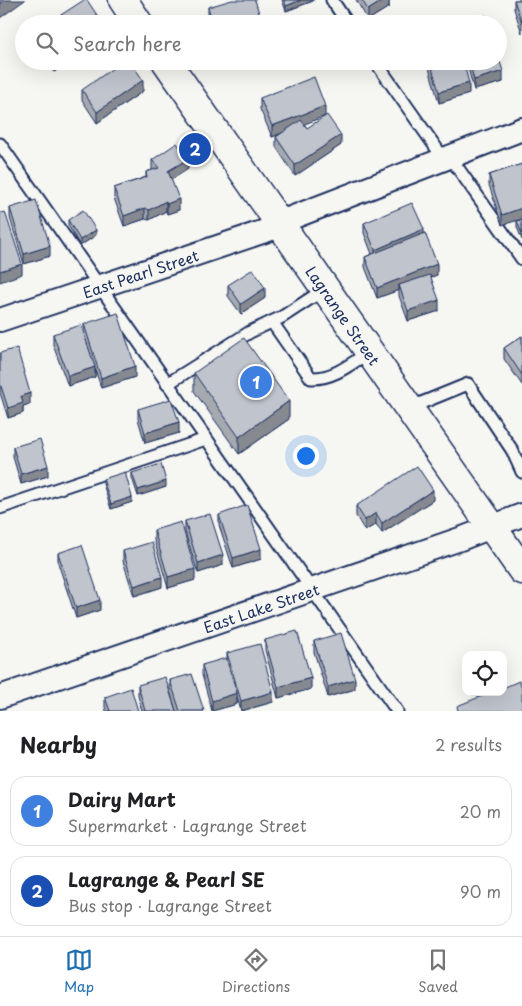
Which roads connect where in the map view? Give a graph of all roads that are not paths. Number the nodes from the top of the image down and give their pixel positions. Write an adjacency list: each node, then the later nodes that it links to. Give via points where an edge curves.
1 (123, 0): 3 (main road)
2 (332, 0): 4 (lane)
3 (134, 15)
4 (342, 15)
5 (172, 70): 10 (main road, Lagrange Street)
6 (382, 70): 9 (lane)
7 (522, 129): 9 (street, East Pearl Street)
8 (0, 144): 12 (lane)
9 (447, 158): 10 (street, East Pearl Street); 11 (lane)
10 (279, 225): 12 (street, East Pearl Street); 13 (main road, Lagrange Street)
11 (522, 259)
12 (98, 287): 14 (street, East Pearl Street); 17 (lane)
13 (324, 289): 15 (lane); 16 (main road, Lagrange Street)
14 (0, 320)
15 (272, 322): 16 (lane, via 311,378 330,376); 17 (lane, via 250,332)
16 (369, 352): 18 (main road, Lagrange Street)
17 (167, 384): 19 (lane)
18 (408, 408): 20 (lane, via 468,384 512,450); 23 (main road, Lagrange Street)
19 (206, 439): 21 (lane); 25 (lane)
20 (522, 472)
21 (0, 508)
22 (522, 515): 23 (street, East Lake Street)
23 (492, 527): 24 (main road, Lagrange Street); 25 (street, East Lake Street)
24 (522, 570)
25 (311, 590): 26 (street, East Lake Street); 27 (lane)
26 (0, 697)
27 (397, 711)

